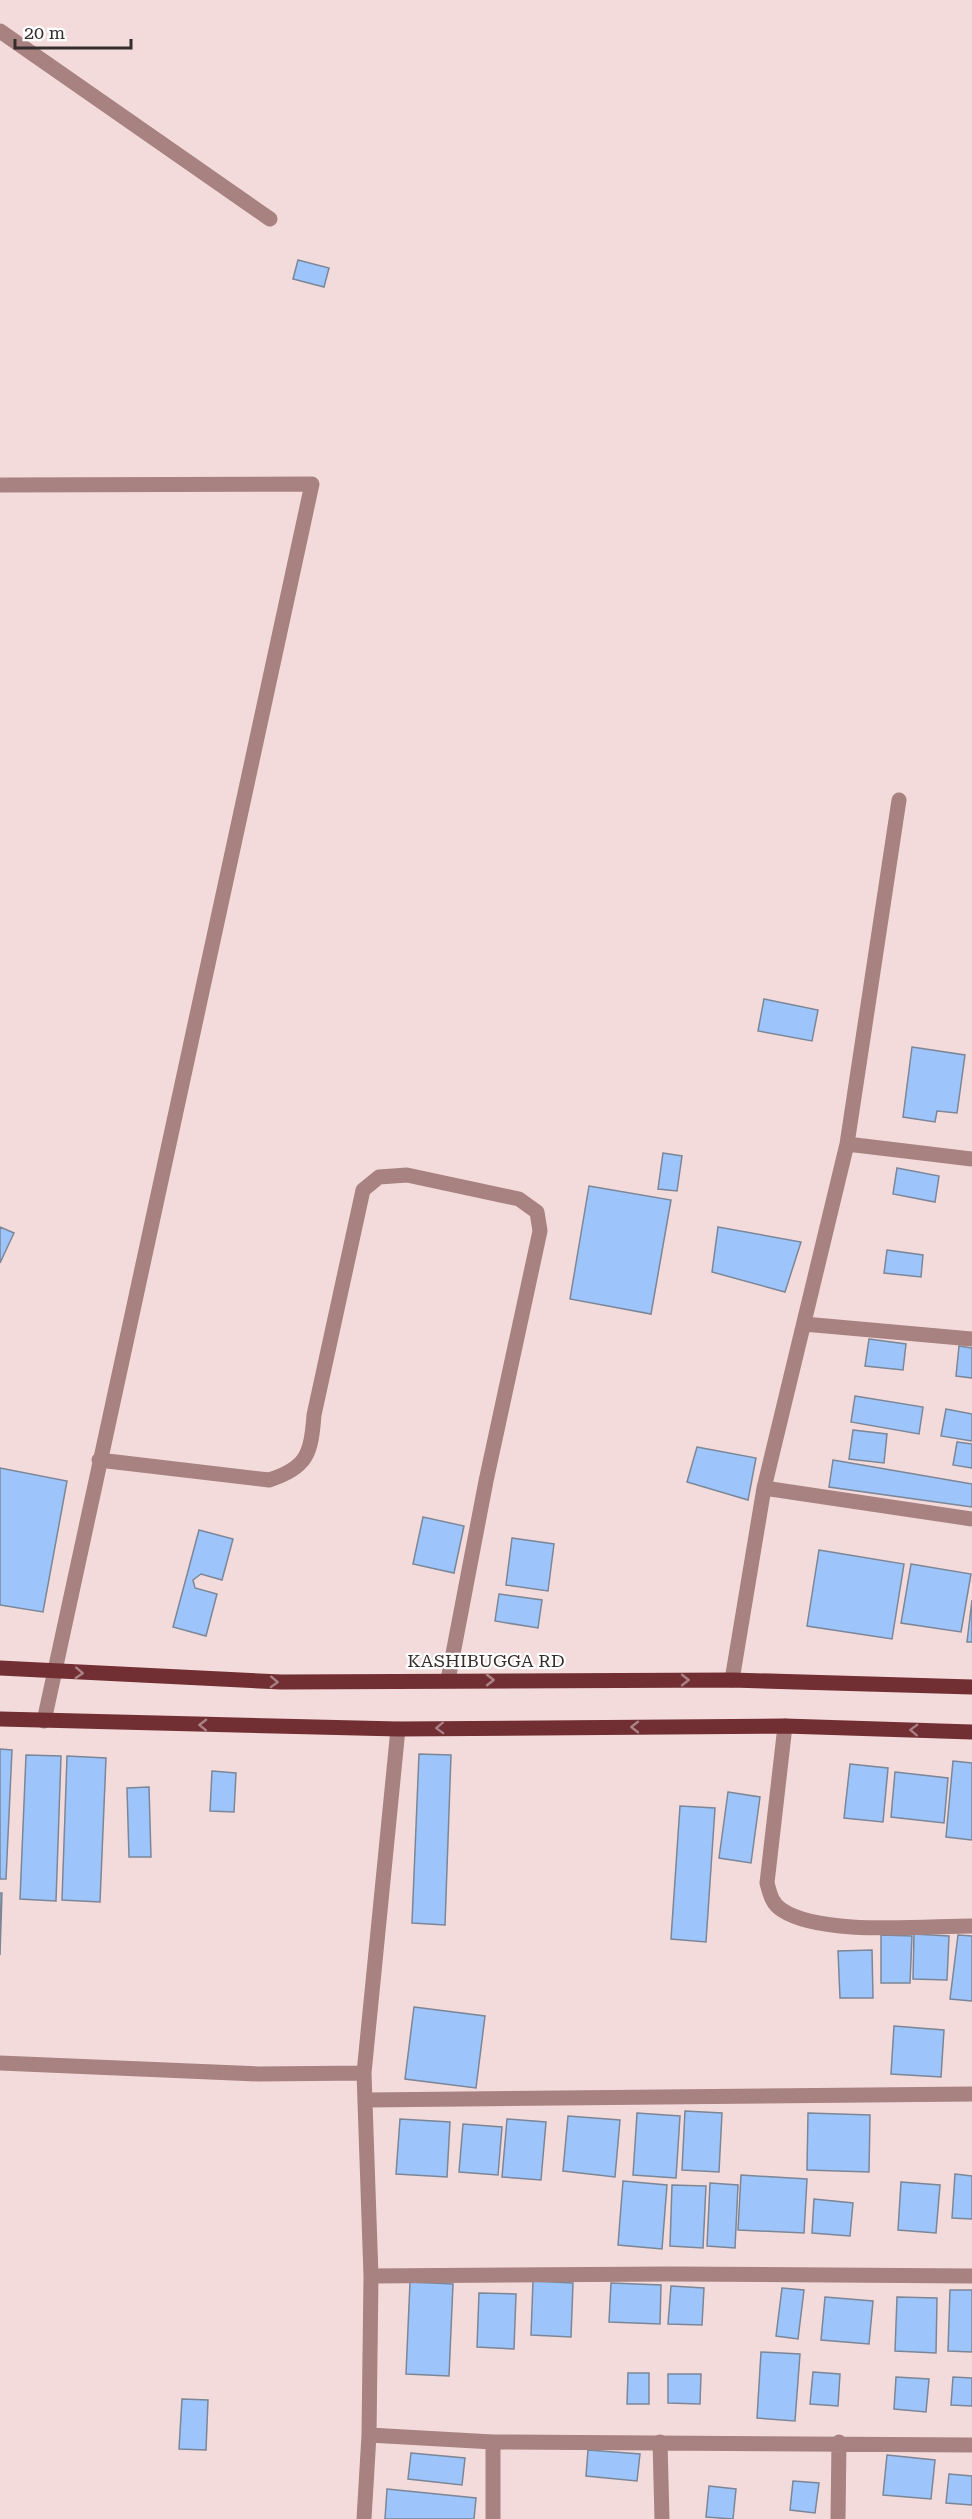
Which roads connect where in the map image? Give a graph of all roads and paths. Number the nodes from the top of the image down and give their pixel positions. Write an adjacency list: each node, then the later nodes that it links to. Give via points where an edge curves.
1 (0, 31): 2 (street)
2 (270, 219)
3 (0, 485): 9 (street, via 312,484)
4 (899, 800): 5 (street)
5 (847, 1144): 6 (street); 7 (street)
6 (972, 1158)
7 (804, 1324): 8 (street); 10 (street)
8 (972, 1339)
9 (99, 1460): 13 (street); 14 (street, via 269,1480 290,1473 305,1459 312,1436 363,1190 379,1178 407,1175 519,1199 537,1212 540,1231)
10 (764, 1488): 11 (street); 15 (street)
11 (972, 1519)
12 (0, 1668): 13 (main road, KASHIBUGGA RD)
13 (53, 1671): 14 (main road, KASHIBUGGA RD, one-way to 14, via 281,1682); 18 (street)
14 (448, 1680): 15 (main road, KASHIBUGGA RD, one-way to 15)
15 (732, 1680): 16 (main road, KASHIBUGGA RD)
16 (972, 1687)
17 (0, 1719): 18 (main road)
18 (44, 1721): 20 (main road, one-way to 18)
19 (785, 1726): 20 (main road, one-way to 20); 21 (main road, one-way to 19); 22 (street, via 767,1883 770,1898 780,1909 802,1920 834,1926)
20 (398, 1729): 24 (street)
21 (972, 1732)
22 (972, 1926)
23 (0, 2063): 24 (street, via 259,2074)
24 (364, 2073): 26 (street)
25 (972, 2094): 26 (street)
26 (367, 2100): 27 (street)
27 (371, 2276): 28 (street); 29 (street)
28 (972, 2276)
29 (369, 2435): 30 (street); 34 (street)
30 (493, 2442): 31 (street); 35 (street)
31 (660, 2442): 32 (street); 36 (street)
32 (839, 2442): 33 (street); 37 (street)
33 (972, 2445)
34 (364, 2519)
35 (493, 2519)
36 (662, 2519)
37 (838, 2519)

